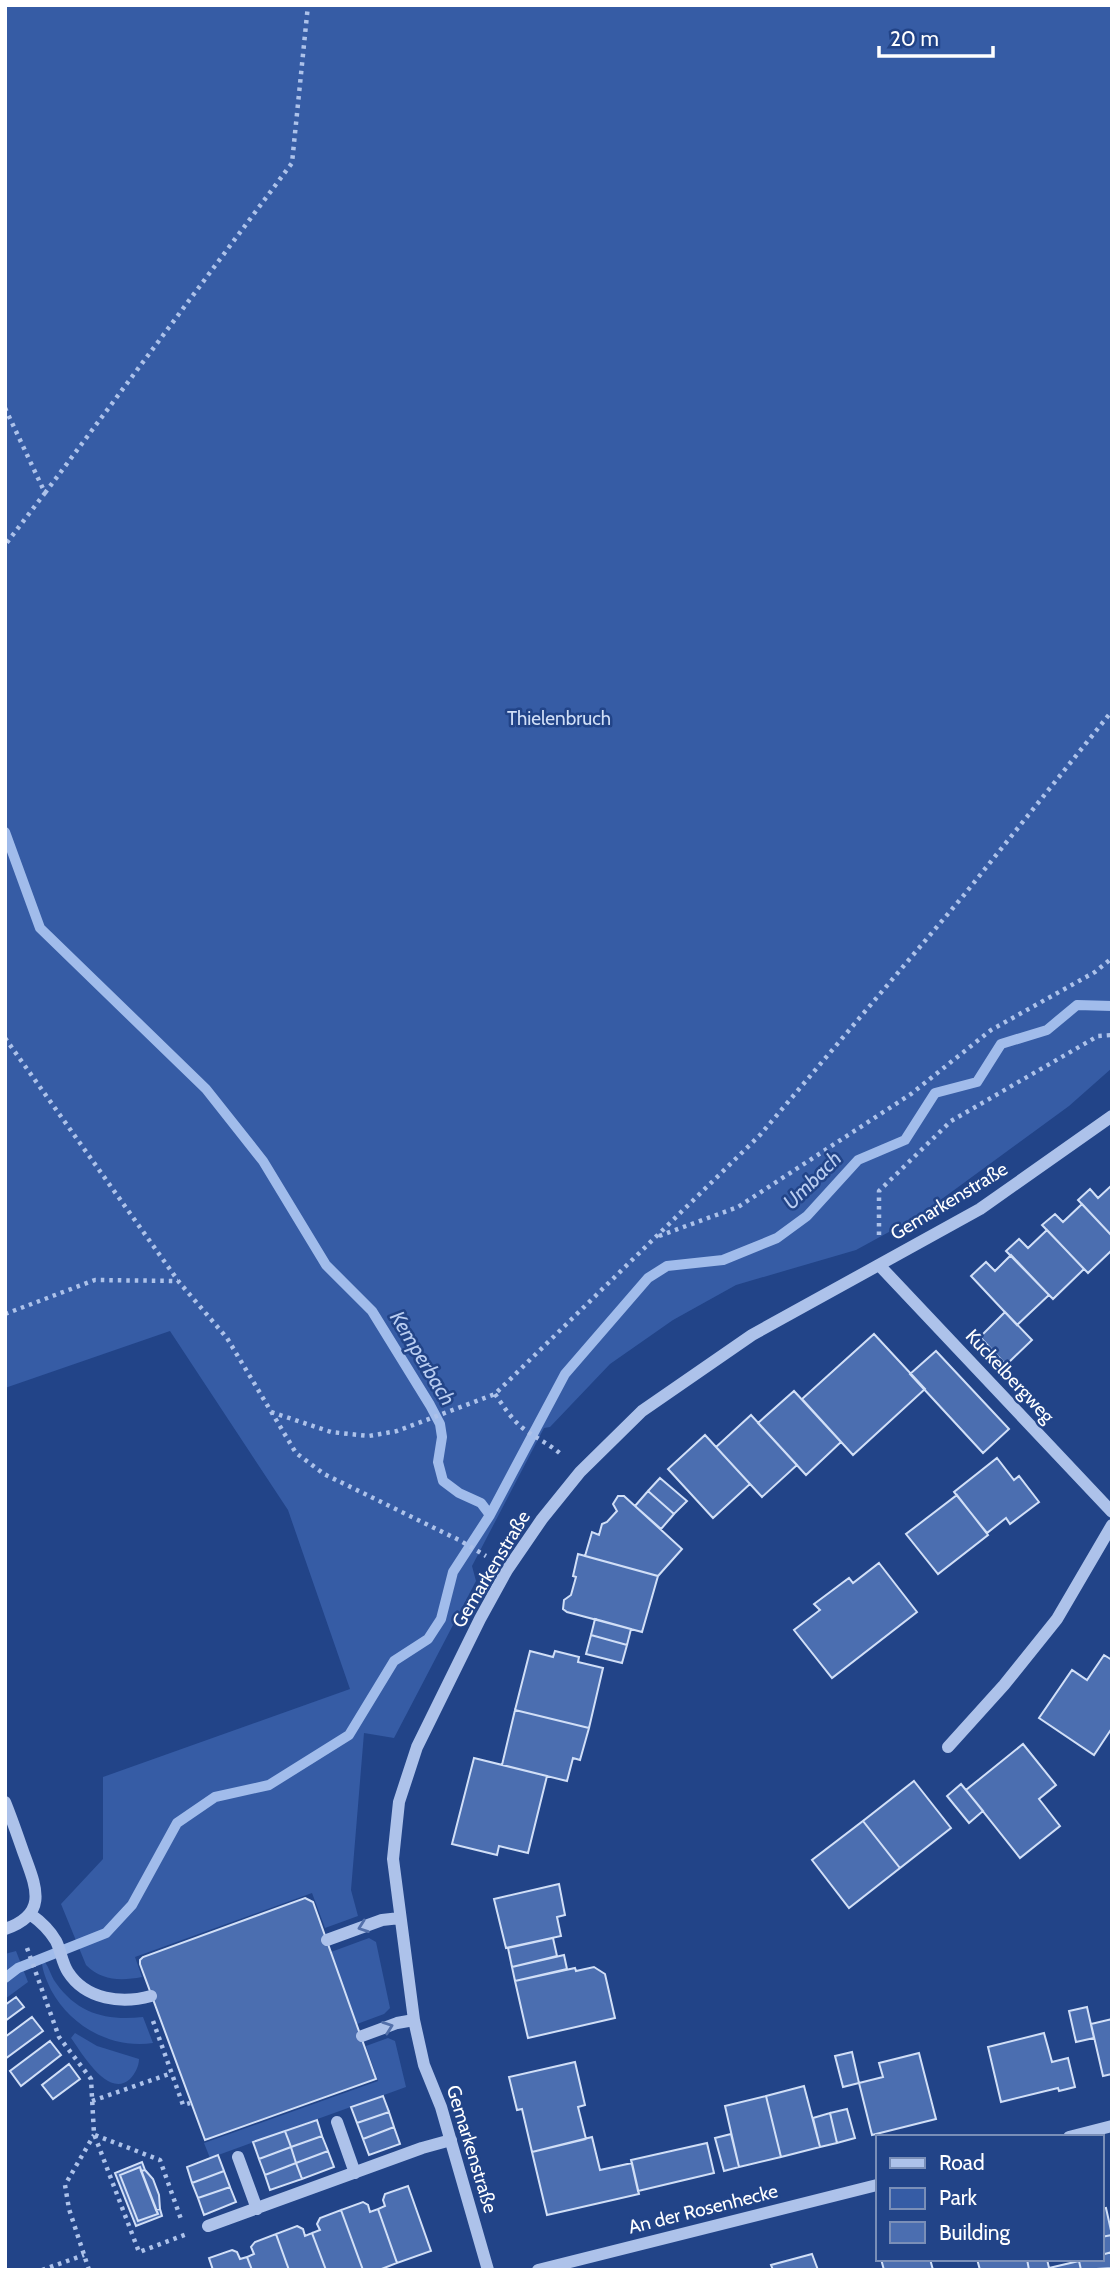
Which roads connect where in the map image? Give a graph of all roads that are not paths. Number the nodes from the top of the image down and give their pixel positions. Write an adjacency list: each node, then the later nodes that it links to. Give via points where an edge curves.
1 (1112, 1116): 2 (street, Gemarkenstraße, via 980,1209)
2 (879, 1265): 3 (street, Kuckelbergweg); 8 (street, Gemarkenstraße, via 752,1335 642,1411 580,1472 541,1519 507,1570 416,1747 399,1802 393,1859)
3 (1112, 1512)
4 (1112, 1525): 5 (street, via 1057,1619)
5 (948, 1747)
6 (5, 1802): 7 (street, via 37,1888)
7 (30, 1914): 9 (street); 11 (street, via 43,1923 66,1970 88,1991 119,2001)
8 (400, 1917): 10 (street, one-way to 10); 12 (street, Gemarkenstraße)
9 (5, 1928)
10 (327, 1940)
11 (151, 1996)
12 (414, 2020): 13 (street, one-way to 12); 17 (street, Gemarkenstraße, via 424,2065)
13 (362, 2036)
14 (337, 2122): 19 (street)
15 (1112, 2126): 16 (street)
16 (1077, 2135)
17 (451, 2140): 19 (street); 23 (street, Gemarkenstraße)
18 (238, 2157): 21 (street)
19 (355, 2173): 21 (street)
20 (876, 2185): 24 (street, An der Rosenhecke)
21 (257, 2209): 22 (street)
22 (208, 2226)
23 (488, 2270)
24 (538, 2270)

